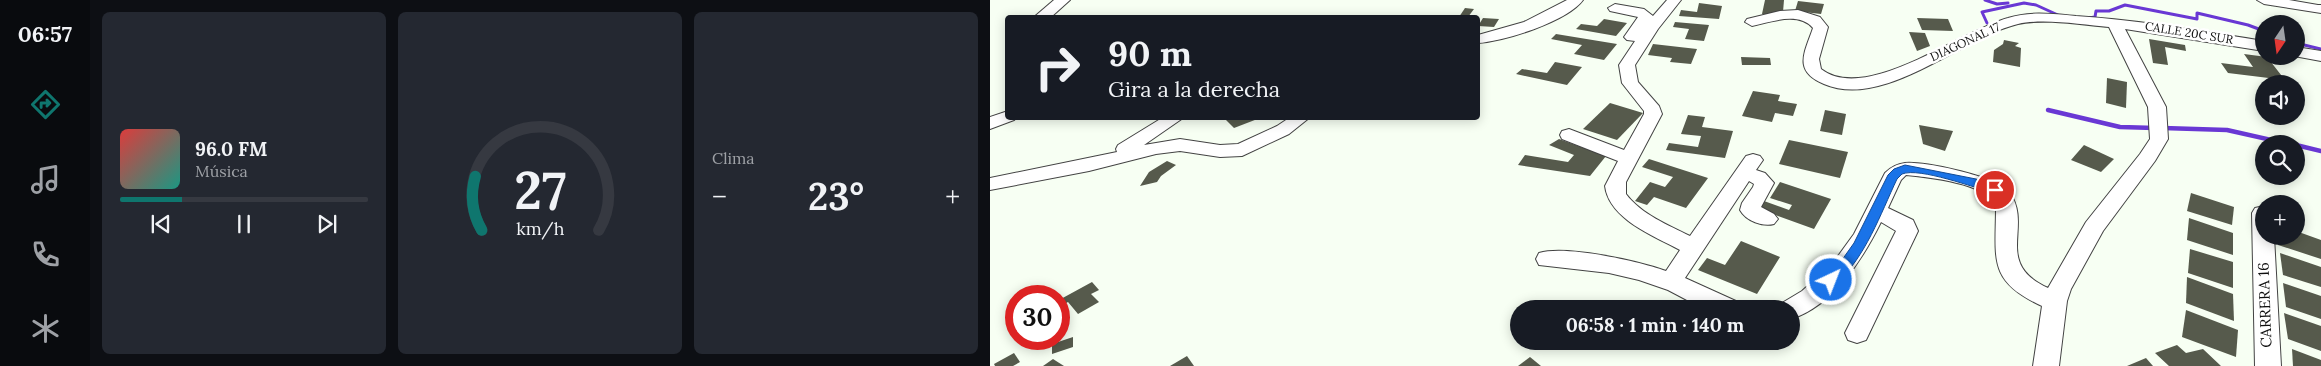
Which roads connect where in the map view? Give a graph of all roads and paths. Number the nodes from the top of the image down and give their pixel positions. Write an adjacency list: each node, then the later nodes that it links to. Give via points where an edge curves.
1 (1063, 0): 8 (street)
2 (1576, 0): 11 (street, via 1520,28)
3 (1674, 0): 12 (street)
4 (2264, 0): 5 (street)
5 (2295, 2): 7 (street)
6 (1615, 8): 12 (street, via 1646,16 1632,36 1636,42)
7 (2318, 9)
8 (1044, 15)
9 (1752, 22): 10 (street, DIAGONAL 17, via 1791,14 1816,20 1821,27 1810,56 1812,66 1833,82 1850,85 1868,84 1888,77 1994,26 2014,20)
10 (2114, 22): 13 (street, CALLE 20C SUR); 31 (street, via 2157,107 2158,139 2094,227)
11 (1480, 38)
12 (1642, 43): 22 (street, via 1627,64 1628,74 1630,83 1653,114)
13 (2255, 45)
14 (2305, 53): 15 (street)
15 (2321, 56)
16 (1005, 117): 19 (street)
17 (1171, 120): 21 (street)
18 (1297, 120): 21 (street, via 1242,150 1220,151 1180,145)
19 (990, 124)
20 (1569, 135): 22 (street)
21 (1110, 158): 23 (street)
22 (1627, 158): 27 (street, via 1615,186 1616,195 1622,203 1645,221)
23 (990, 184)
24 (1876, 212): 31 (street, via 1892,177 1905,169 1976,182 1995,190 2006,206 2010,270 2028,288); 32 (street, via 1860,245 1842,270); 33 (street, via 1900,220 1907,231)
25 (1767, 219): 27 (street, via 1750,210 1764,183 1748,166)
26 (2263, 245): 35 (street, CARRERA 16)
27 (1695, 248): 29 (street)
28 (1548, 258): 29 (street, via 1617,265)
29 (1670, 281): 30 (street)
30 (1710, 300)
31 (2054, 301): 34 (street)
32 (1800, 305)
33 (1857, 333)
34 (2046, 366)
35 (2268, 366)

